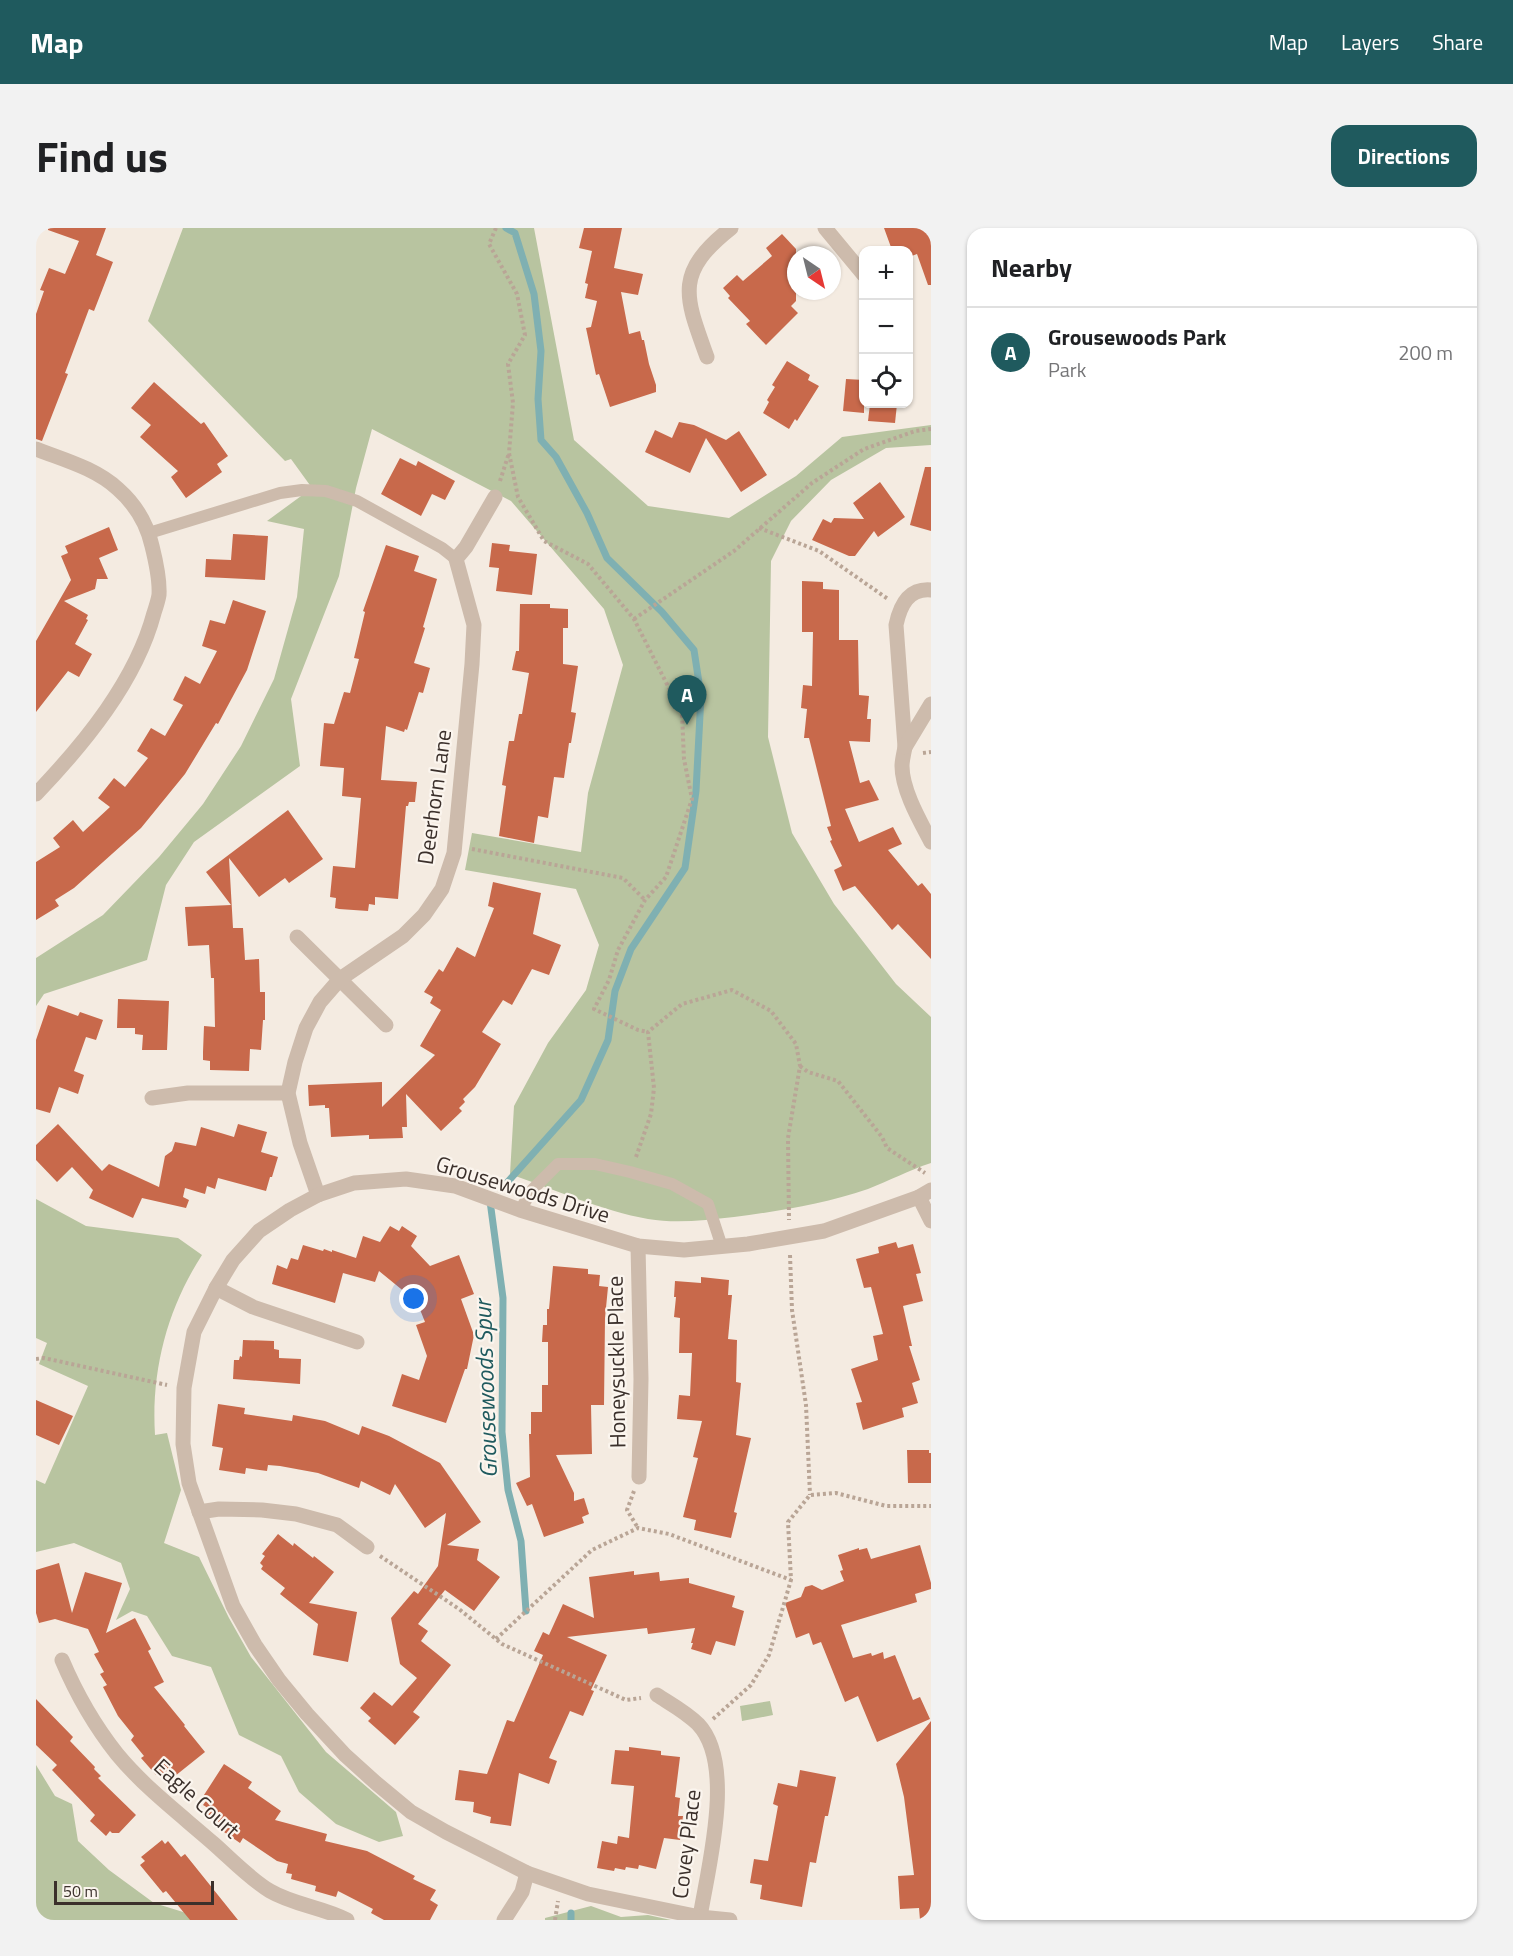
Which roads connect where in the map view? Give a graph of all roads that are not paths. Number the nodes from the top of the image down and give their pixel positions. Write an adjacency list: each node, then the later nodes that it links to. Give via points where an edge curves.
1 (731, 228): 4 (street, via 695,264 689,283 688,301)
2 (825, 228): 3 (street)
3 (859, 269)
4 (707, 357)
5 (36, 449): 7 (street, via 84,467 117,489 144,521)
6 (495, 497): 8 (street)
7 (149, 533): 8 (lane, via 280,493 326,491 357,501); 12 (street, via 158,566 159,596 149,633 117,693)
8 (456, 559): 15 (street, Deerhorn Lane, via 474,625 455,846 442,889 424,915 402,936)
9 (931, 590): 11 (street, via 912,594 900,608 897,625)
10 (931, 704): 11 (street)
11 (905, 747): 13 (street, via 904,783)
12 (36, 794)
13 (931, 842)
14 (297, 938): 15 (street)
15 (340, 979): 16 (street); 17 (street, Deerhorn Lane, via 320,1002 306,1028)
16 (386, 1025)
17 (288, 1093): 18 (street, via 188,1093); 20 (street, Deerhorn Lane)
18 (152, 1098)
19 (925, 1193): 22 (street); 24 (street, Grousewoods Drive, via 824,1231)
20 (318, 1195): 21 (street, Grousewoods Drive, via 354,1183 406,1179 454,1186); 25 (street, Grousewoods Drive, via 259,1231 233,1260)
21 (520, 1210): 23 (street, Grousewoods Drive); 24 (lane, via 533,1189 558,1164 595,1164 672,1184 708,1204)
22 (931, 1221)
23 (638, 1246): 24 (street, Grousewoods Drive, via 684,1250); 27 (street, Honeysuckle Place)
24 (722, 1247)
25 (216, 1288): 26 (street, via 253,1307); 28 (street, Grousewoods Drive, via 194,1332 184,1388 183,1444 189,1483)
26 (357, 1342)
27 (639, 1477)
28 (199, 1512): 29 (street, via 219,1509 296,1514 337,1525); 32 (street, Grousewoods Drive, via 233,1606 261,1654 307,1714 345,1755 411,1812)
29 (367, 1547)
30 (62, 1660): 34 (street, Eagle Court, via 95,1724 118,1755 161,1797 268,1890)
31 (657, 1695): 33 (street, Covey Place, via 699,1725 716,1766 717,1813)
32 (527, 1873): 33 (street, Grousewoods Drive, via 588,1894); 35 (street, via 522,1892)
33 (700, 1917): 36 (street, Grousewoods Drive)
34 (347, 1920)
35 (504, 1920)
36 (730, 1920)

